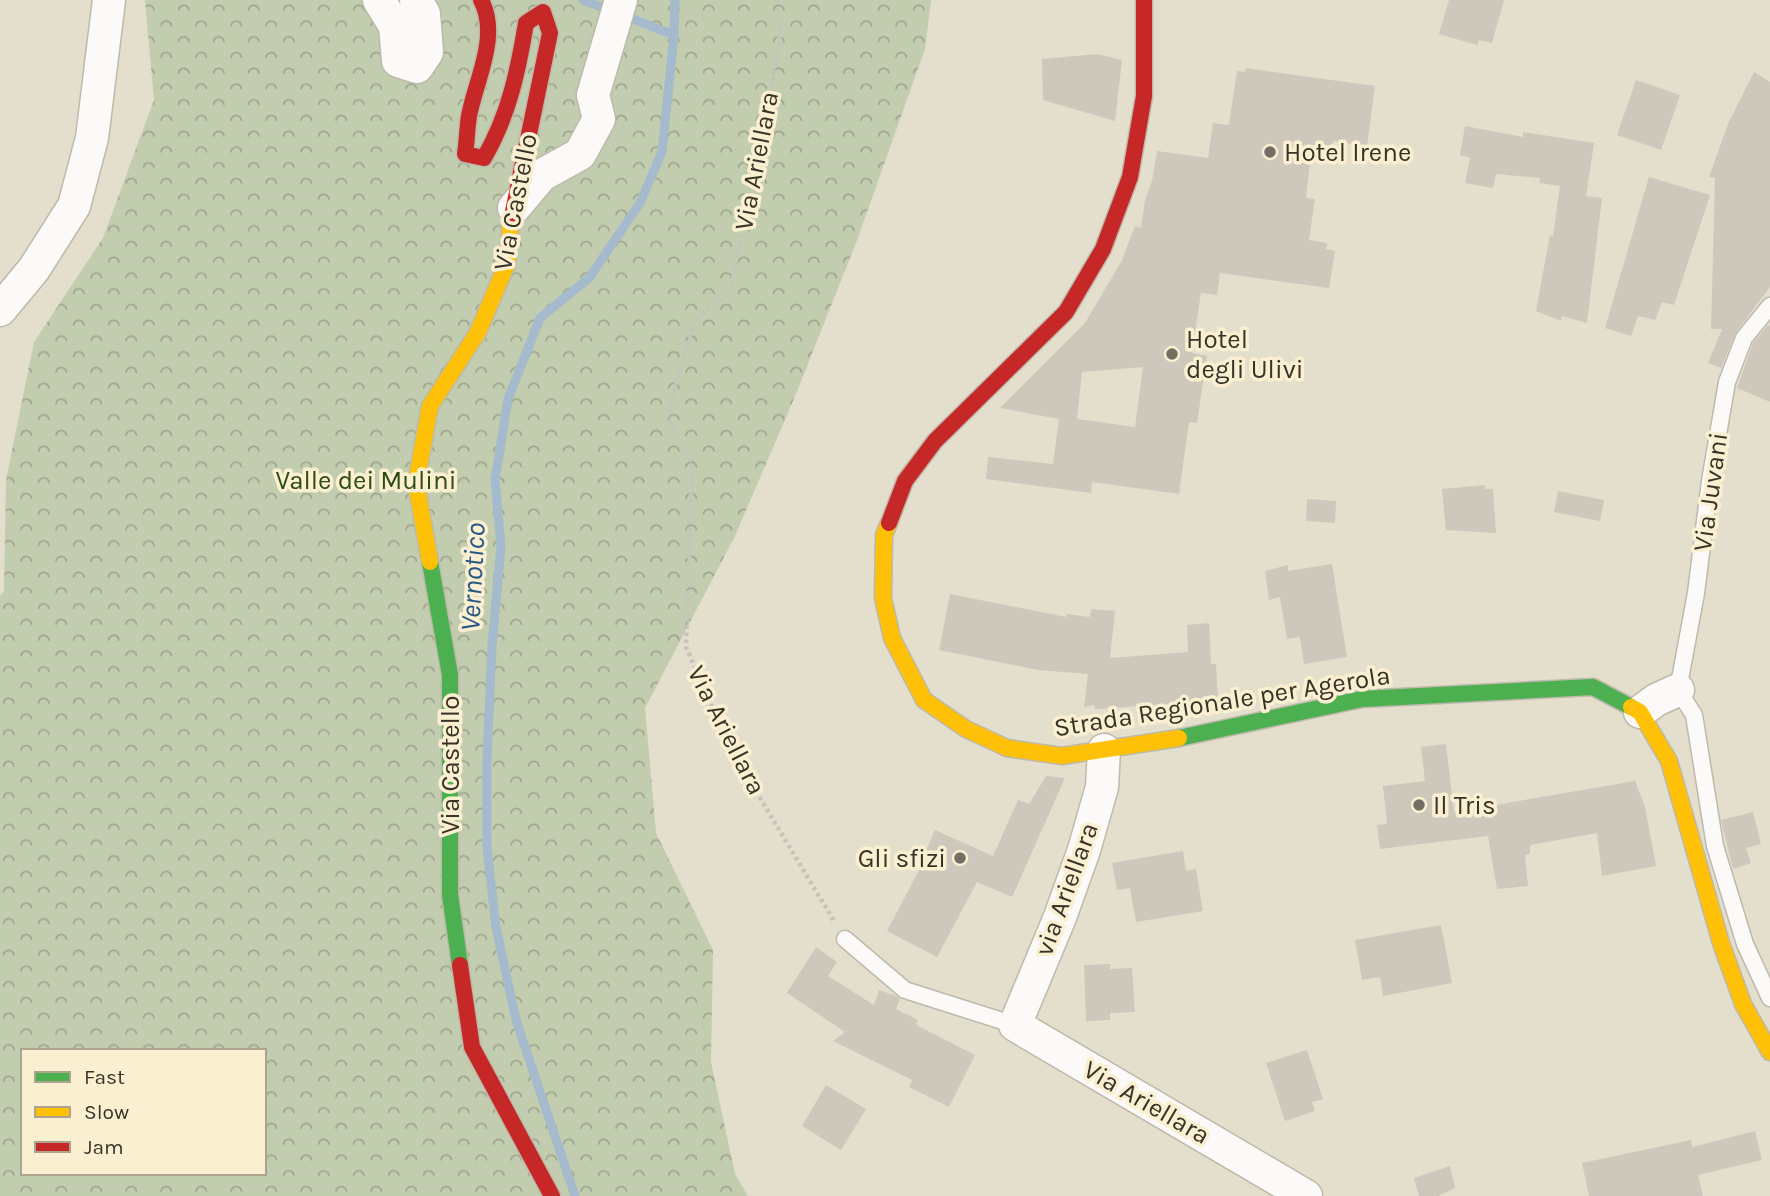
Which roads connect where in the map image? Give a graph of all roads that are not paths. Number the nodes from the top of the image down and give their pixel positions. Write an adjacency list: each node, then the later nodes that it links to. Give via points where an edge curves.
1 (109, 0): 9 (street, via 92,138 74,206 34,269)
2 (379, 0): 3 (street, via 395,26 398,61 417,67 427,52 424,14)
3 (416, 0)
4 (481, 0): 7 (main road, Via Castello, via 487,6 488,35 465,154 484,158 496,138 513,98 526,23 543,12 550,33)
5 (621, 0): 7 (street, via 593,95 599,119 580,153 542,175)
6 (1143, 0): 12 (main road, Strada Regionale per Agerola, via 1144,96 1130,177 1103,249 1066,312 935,441 905,481 884,535 883,598 892,638 924,700 966,729 1007,748 1062,756)
7 (514, 208): 17 (main road, Via Castello, via 507,264 478,332 430,406 416,483 450,675 450,895 472,1047)
8 (1770, 306): 10 (lane, Via Juvani, via 1744,338 1727,382)
9 (0, 310)
10 (1678, 690): 11 (street); 14 (lane, via 1695,715 1715,846 1745,944)
11 (1640, 712): 12 (main road, Strada Regionale per Agerola, via 1593,687 1362,699); 16 (main road, via 1669,761 1721,943 1742,1003)
12 (1104, 750): 15 (street, via Ariellara, via 1101,787 1084,850)
13 (845, 939): 15 (lane, Via Ariellara, via 905,990)
14 (1770, 998)
15 (1015, 1025): 18 (street, Via Ariellara)
16 (1770, 1052)
17 (552, 1196)
18 (1306, 1196)

